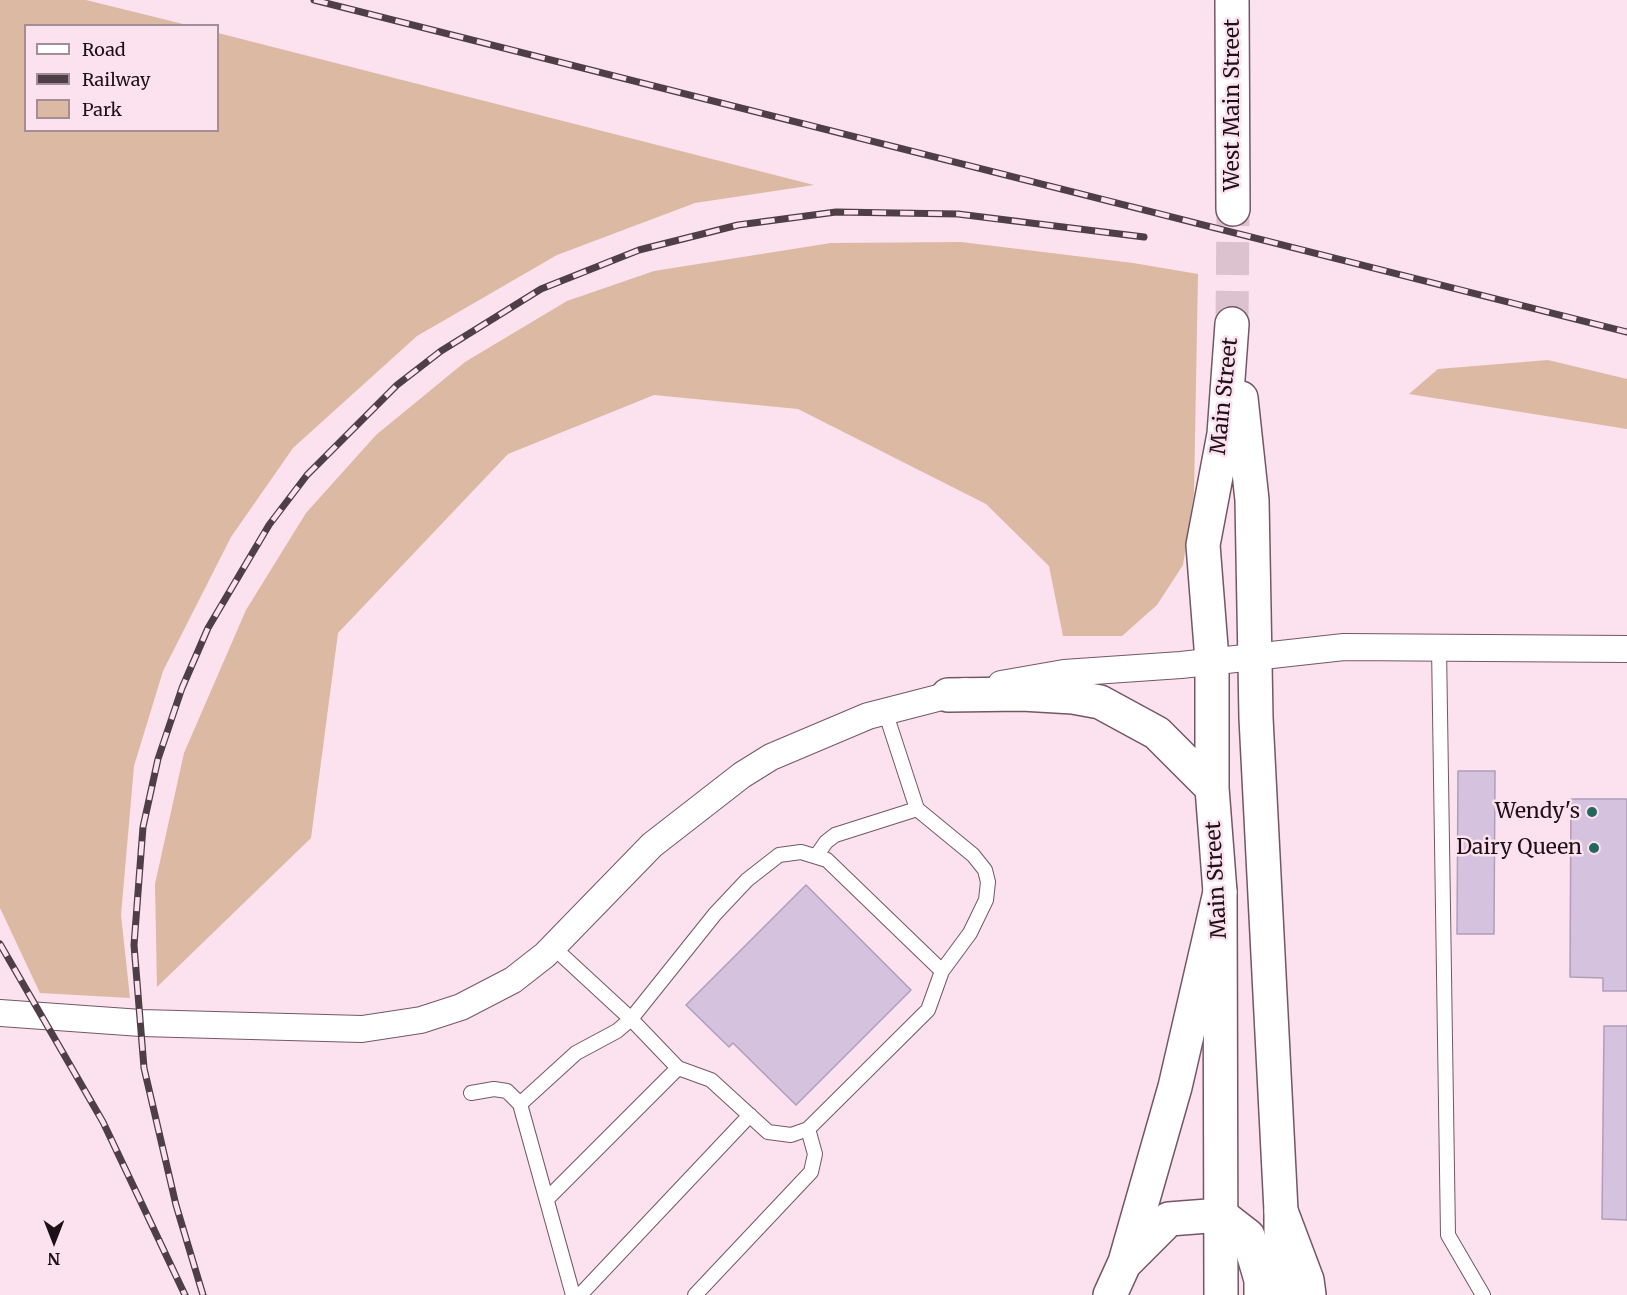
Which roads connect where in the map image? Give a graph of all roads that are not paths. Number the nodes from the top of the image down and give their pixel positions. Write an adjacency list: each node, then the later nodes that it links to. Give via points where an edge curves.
1 (1233, 0): 2 (main road, West Main Street)
2 (1233, 209)
3 (1439, 648): 4 (street); 5 (street, via 1344,647); 34 (lane, via 1448,1234)
4 (1627, 649)
5 (1256, 657): 6 (street); 6 (main road, Main Street, via 1252,500 1232,324 1224,434 1203,545); 23 (main road, Main Street, via 1256,728)
6 (1212, 660): 7 (street, via 1064,673); 9 (main road, Main Street)
7 (948, 695): 8 (street); 9 (main road, via 1022,694 1100,702 1157,733)
8 (885, 711): 10 (lane); 13 (street, via 771,757 742,775 651,845)
9 (1212, 788): 12 (main road, Main Street)
10 (917, 809): 11 (lane, via 835,836); 14 (lane, via 973,855 985,870 988,882 986,900 970,933)
11 (817, 855): 14 (lane, via 827,860); 16 (lane, via 779,855 747,880)
12 (1220, 892): 24 (main road, Main Street); 25 (main road, via 1175,1087)
13 (553, 947): 15 (street, via 490,994 421,1020 384,1028 141,1023); 16 (lane)
14 (942, 971): 21 (lane, via 928,1010)
15 (0, 1013)
16 (631, 1019): 17 (lane); 19 (lane, via 576,1053)
17 (678, 1068): 20 (lane, via 711,1080); 22 (lane)
18 (471, 1093): 19 (lane, via 507,1091)
19 (520, 1104): 22 (lane)
20 (750, 1115): 21 (lane, via 777,1135); 27 (lane)
21 (808, 1129): 28 (lane, via 815,1154 811,1172)
22 (547, 1199): 26 (lane)
23 (1281, 1212): 32 (main road, Main Street); 33 (main road)
24 (1221, 1215): 25 (main road, via 1169,1220); 30 (main road, Main Street); 31 (main road, via 1248,1236)
25 (1125, 1262): 29 (main road)
26 (573, 1295)
27 (580, 1295)
28 (696, 1295)
29 (1110, 1295)
30 (1221, 1295)
31 (1262, 1295)
32 (1281, 1295)
33 (1309, 1295)
34 (1483, 1295)

